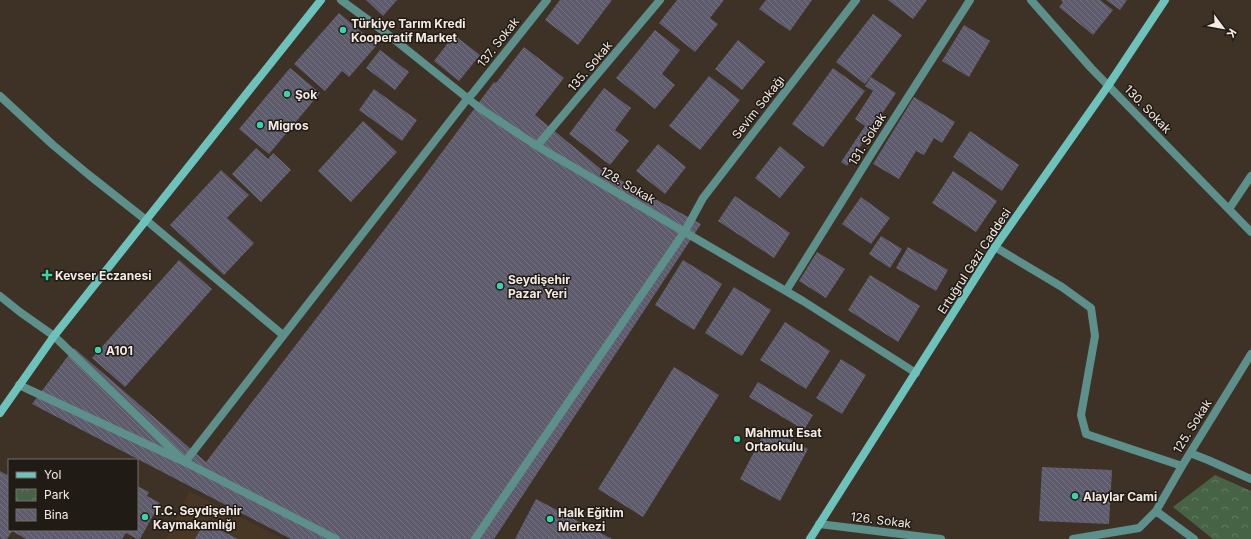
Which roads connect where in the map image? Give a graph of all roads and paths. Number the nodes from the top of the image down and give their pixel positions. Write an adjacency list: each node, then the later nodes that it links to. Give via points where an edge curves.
1 (321, 0): 15 (street)
2 (341, 0): 11 (street, 128. Sokak)
3 (547, 0): 11 (street, 137. Sokak)
4 (660, 0): 12 (street, 135. Sokak)
5 (856, 0): 16 (street, Sevim Sokağı, via 703,198)
6 (970, 0): 19 (street, 131. Sokak)
7 (1032, 0): 9 (street, 130. Sokak)
8 (1165, 0): 9 (street, Ertuğrul Gazi Caddesi)
9 (1108, 86): 14 (street, 130. Sokak); 18 (street, Ertuğrul Gazi Caddesi)
10 (0, 96): 15 (street, via 53,145)
11 (468, 98): 12 (street, 128. Sokak); 21 (street, 137. Sokak)
12 (537, 146): 16 (street, 128. Sokak)
13 (1251, 176): 14 (street)
14 (1229, 209): 17 (street, 130. Sokak)
15 (146, 220): 21 (street); 22 (street)
16 (685, 231): 19 (street, 128. Sokak); 35 (street, Sevim Sokağı)
17 (1251, 232)
18 (996, 247): 24 (street, Ertuğrul Gazi Caddesi); 30 (street, via 1062,287 1091,308 1095,336 1081,415 1086,434)
19 (786, 291): 24 (street, 128. Sokak)
20 (0, 296): 22 (street)
21 (283, 335): 29 (street, 137. Sokak)
22 (54, 336): 25 (street); 29 (street)
23 (1251, 354): 28 (street, 125. Sokak)
24 (916, 373): 33 (street, Ertuğrul Gazi Caddesi)
25 (19, 386): 26 (street); 27 (street); 29 (street)
26 (0, 402)
27 (0, 413)
28 (1190, 453): 30 (street, 125. Sokak); 31 (street)
29 (185, 462): 34 (street)
30 (1182, 466): 32 (street, 125. Sokak)
31 (1251, 479)
32 (1156, 511): 38 (street, via 1139,528); 39 (street)
33 (819, 524): 36 (street, Ertuğrul Gazi Caddesi); 37 (street, 126. Sokak)
34 (336, 539)
35 (476, 539)
36 (810, 539)
37 (941, 539)
38 (1073, 539)
39 (1194, 539)

